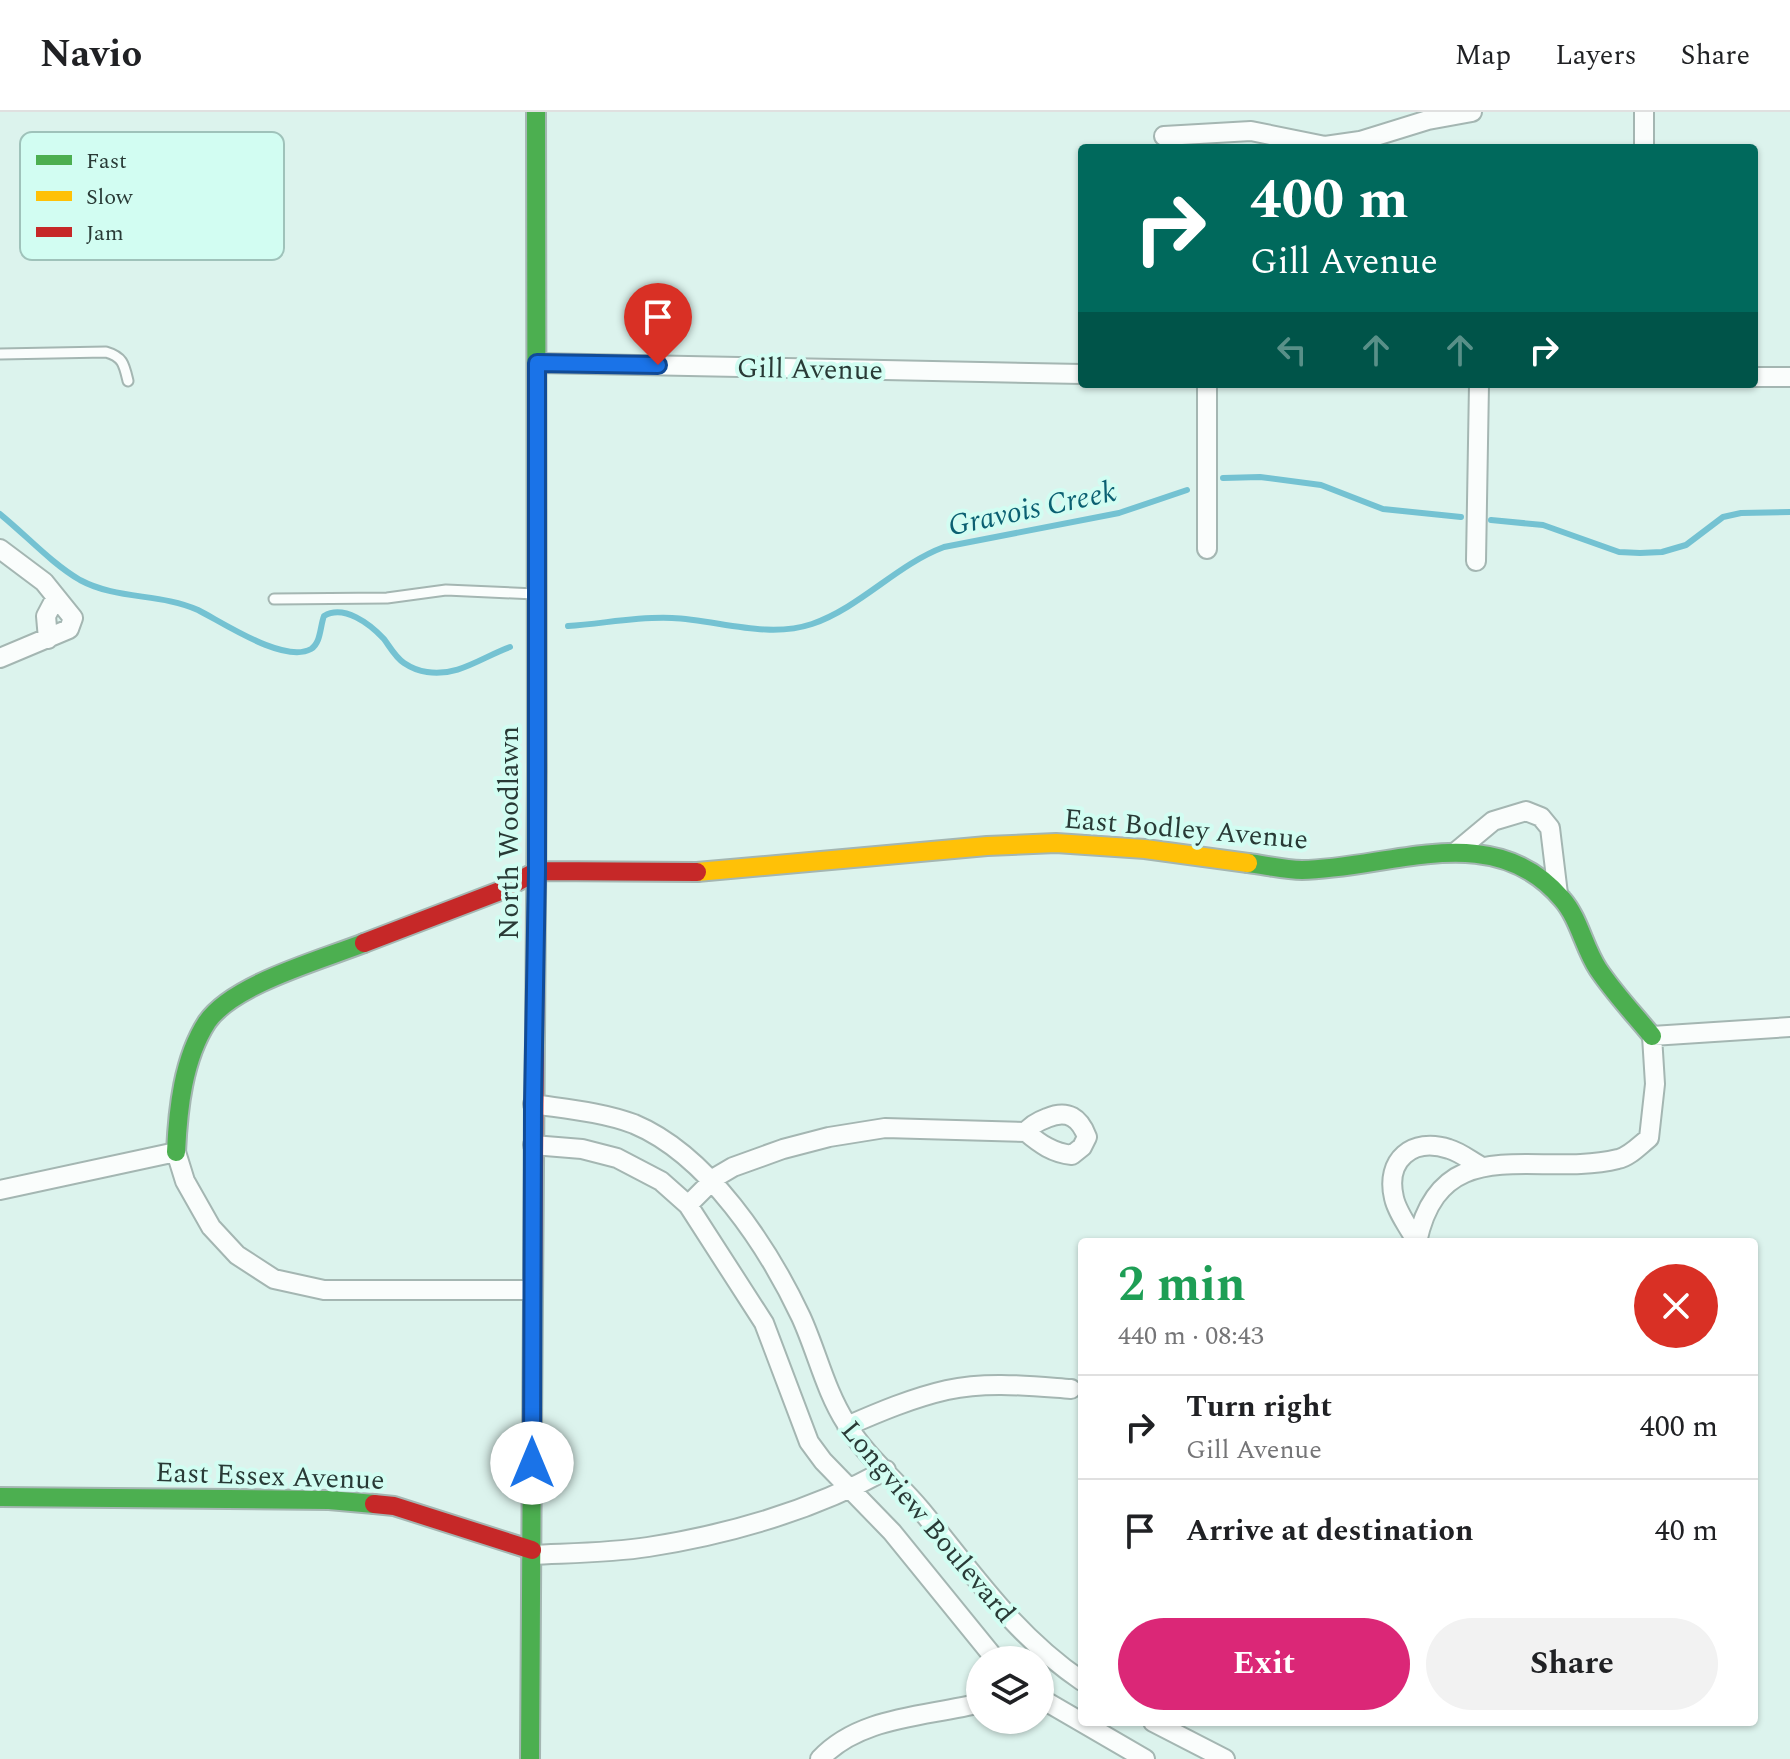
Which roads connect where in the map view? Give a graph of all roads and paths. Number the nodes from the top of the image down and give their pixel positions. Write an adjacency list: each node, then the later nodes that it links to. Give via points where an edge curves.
1 (536, 112): 9 (street, North Woodlawn)
2 (1472, 112): 6 (street)
3 (1644, 112): 7 (street)
4 (1164, 136): 5 (street, via 1251,131)
5 (1315, 144)
6 (1339, 144)
7 (1644, 144)
8 (0, 354): 13 (lane, via 106,352 123,361)
9 (537, 363): 10 (street, Gill Avenue); 19 (street, North Woodlawn)
10 (1078, 374)
11 (1758, 377): 12 (street)
12 (1790, 377)
13 (128, 381)
14 (1207, 388): 17 (street)
15 (1479, 388): 18 (street)
16 (0, 549): 21 (street, via 44,582 73,618 69,629)
17 (1207, 549)
18 (1476, 561)
19 (538, 594): 20 (lane, via 446,590 387,598); 23 (street, North Woodlawn)
20 (274, 599)
21 (0, 658)
22 (1457, 851): 23 (street, East Bodley Avenue, via 1301,870 1056,843 714,872); 24 (street, East Bodley Avenue, via 1516,866 1537,875); 24 (street, via 1493,821 1526,811 1541,817 1550,828)
23 (537, 871): 27 (street, North Woodlawn); 30 (street, via 500,891 247,988 208,1021 188,1066)
24 (1558, 894): 26 (street, East Bodley Avenue, via 1598,969)
25 (1790, 1027): 26 (street)
26 (1652, 1036): 31 (street, via 1655,1084 1649,1138 1622,1159)
27 (533, 1104): 29 (street, North Woodlawn); 32 (street, Longview Boulevard, via 635,1125)
28 (1026, 1132): 32 (street, via 885,1128 783,1149 733,1167)
29 (533, 1145): 34 (street, Longview Boulevard, via 617,1158 661,1181); 37 (street, North Woodlawn)
30 (176, 1152): 33 (street); 37 (street, via 185,1181 211,1227 237,1255 274,1279 324,1290)
31 (1482, 1167): 35 (street, via 1449,1149 1403,1153 1392,1179 1394,1200); 36 (street, via 1458,1173 1438,1192 1423,1216)
32 (713, 1181): 34 (street); 39 (street, Longview Boulevard, via 787,1291)
33 (0, 1190)
34 (688, 1205): 41 (street, Longview Boulevard, via 764,1323 809,1442)
35 (1415, 1238)
36 (1418, 1238)
37 (532, 1290): 43 (street, North Woodlawn)
38 (1071, 1389): 39 (street, via 1009,1385 948,1390)
39 (847, 1426): 40 (street, Longview Boulevard)
40 (886, 1470): 41 (street, East Essex Avenue); 45 (street, Longview Boulevard, via 1025,1636)
41 (852, 1489): 43 (street, East Essex Avenue, via 722,1533 645,1547); 44 (street, Longview Boulevard)
42 (0, 1497): 43 (street, East Essex Avenue, via 329,1500 394,1506)
43 (532, 1553): 51 (street, North Woodlawn)
44 (985, 1646)
45 (1078, 1678)
46 (966, 1706): 52 (street, via 874,1725 835,1743)
47 (1054, 1706): 48 (street)
48 (1078, 1720)
49 (1088, 1726): 53 (street)
50 (1161, 1726): 54 (street)
51 (530, 1759)
52 (820, 1759)
53 (1145, 1759)
54 (1225, 1759)

